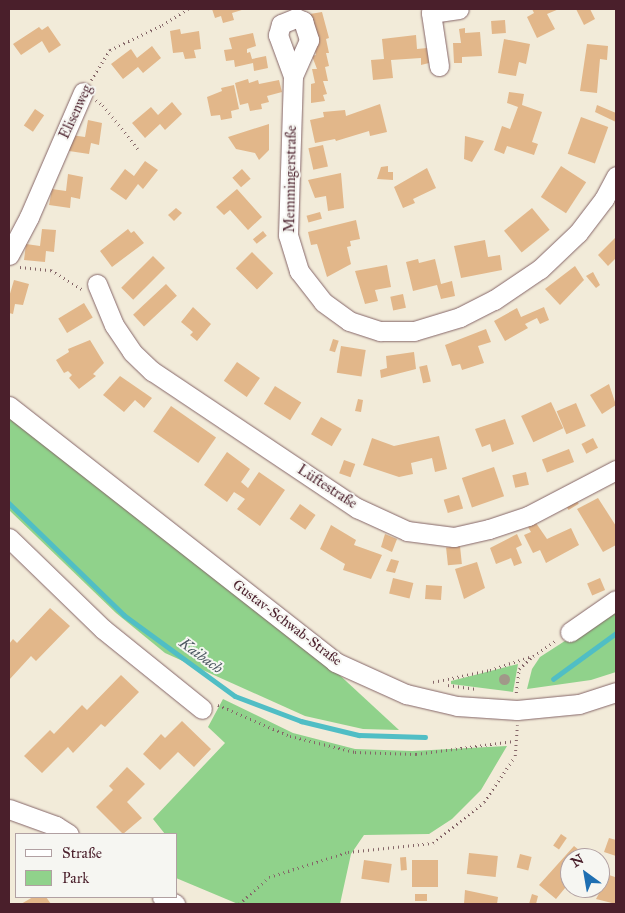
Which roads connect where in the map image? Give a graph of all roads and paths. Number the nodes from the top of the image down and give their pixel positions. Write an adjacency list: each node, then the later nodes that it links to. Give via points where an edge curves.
1 (188, 9): 5 (path, Elisenweg, via 110,50)
2 (459, 9): 3 (street, via 431,13)
3 (439, 66)
4 (294, 76): 7 (street, Memmingerstraße, via 288,235 299,271 322,302 349,321 380,331 414,331 460,317 494,300 540,269 578,233 604,199)
5 (83, 92): 6 (path, via 103,105); 8 (street, Elisenweg)
6 (138, 149)
7 (616, 176)
8 (13, 261): 9 (path, via 51,270 82,289)
9 (97, 284): 11 (street, Lüftestraße, via 114,325 132,352 152,371 357,508 407,531 454,538 489,529 528,516)
10 (9, 406): 19 (street, Gustav-Schwab-Straße, via 336,662 406,694 457,706)
11 (616, 470)
12 (9, 538): 18 (street, via 103,630)
13 (616, 600): 14 (street)
14 (570, 632): 15 (path)
15 (533, 656): 16 (path); 19 (path, via 519,670)
16 (432, 683)
17 (616, 692): 19 (street, Gustav-Schwab-Straße, via 579,704)
18 (202, 709): 20 (path, via 222,704 290,736 356,752 416,754)
19 (517, 710): 20 (path)
20 (514, 741): 25 (path, via 515,756 484,802 433,843 348,852 269,877)
21 (9, 809): 22 (street)
22 (67, 833)
23 (164, 898): 24 (street)
24 (175, 904)
25 (239, 904)

